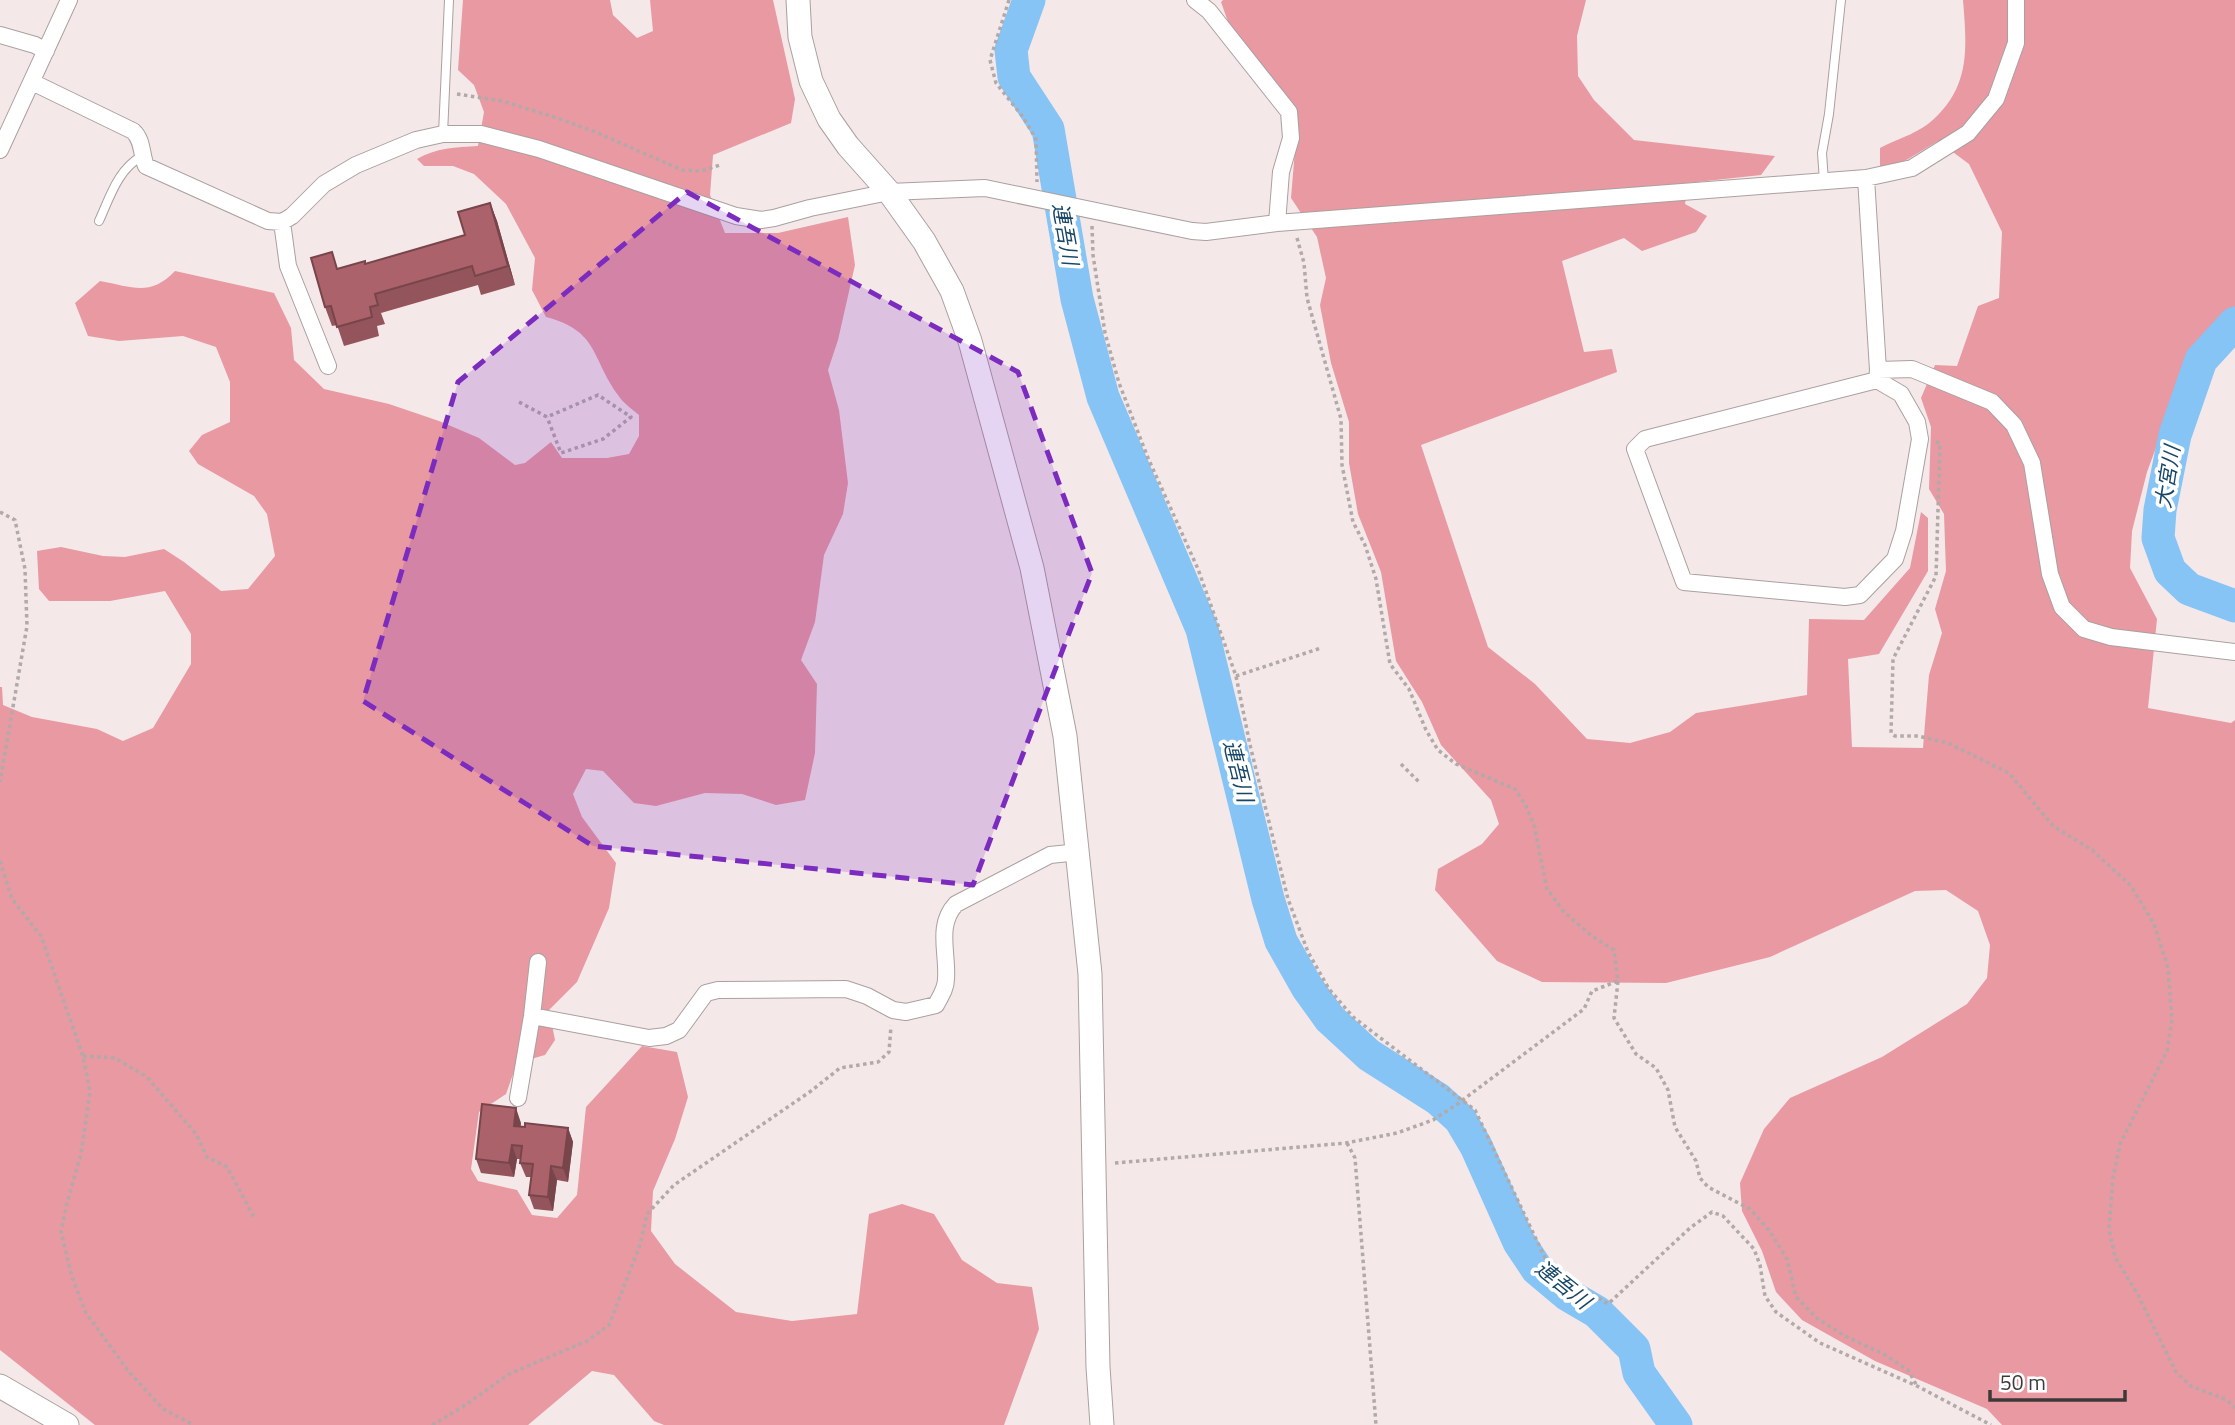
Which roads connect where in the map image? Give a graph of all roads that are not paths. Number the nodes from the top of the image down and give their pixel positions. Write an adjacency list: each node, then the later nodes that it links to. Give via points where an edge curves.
1 (69, 0): 8 (street)
2 (449, 0): 10 (lane)
3 (798, 0): 15 (street, via 800,37 811,80 829,119)
4 (1195, 0): 18 (street, via 1209,11 1289,112 1292,138 1281,172)
5 (1841, 0): 14 (lane, via 1822,153)
6 (2016, 0): 13 (street, via 2016,43 1996,99 1968,132 1912,167)
7 (0, 36): 8 (street)
8 (46, 51): 9 (street)
9 (32, 82): 11 (street); 12 (street, via 133,131 139,137)
10 (443, 134): 15 (street, via 481,134 539,149 736,216 761,220); 17 (street, via 356,165 324,184)
11 (0, 150)
12 (142, 156): 16 (lane, via 121,174); 17 (street, via 146,166 268,221)
13 (1866, 178): 14 (street); 20 (street)
14 (1824, 181): 18 (street)
15 (889, 192): 18 (street, via 985,188 1192,231); 22 (street, via 952,290 970,341 1037,593 1065,736)
16 (99, 220)
17 (282, 222): 19 (street, via 288,266)
18 (1277, 223)
19 (328, 366)
20 (1878, 375): 20 (street, via 1645,439 1635,449 1684,582 1845,597 1860,595 1895,559 1920,439 1917,422 1901,394); 21 (street, via 1912,369 1992,402 2014,425 2032,463 2050,574 2062,607 2084,629 2111,637)
21 (2235, 652)
22 (1079, 852): 24 (street, via 1049,855 948,912 944,926 947,982 936,1005 893,1010 846,989 718,990 706,993 679,1030 649,1038); 28 (street, via 1090,974)
23 (538, 962): 24 (street)
24 (532, 1016): 25 (street)
25 (518, 1098)
26 (0, 1386): 27 (street)
27 (67, 1425)
28 (1102, 1425)

